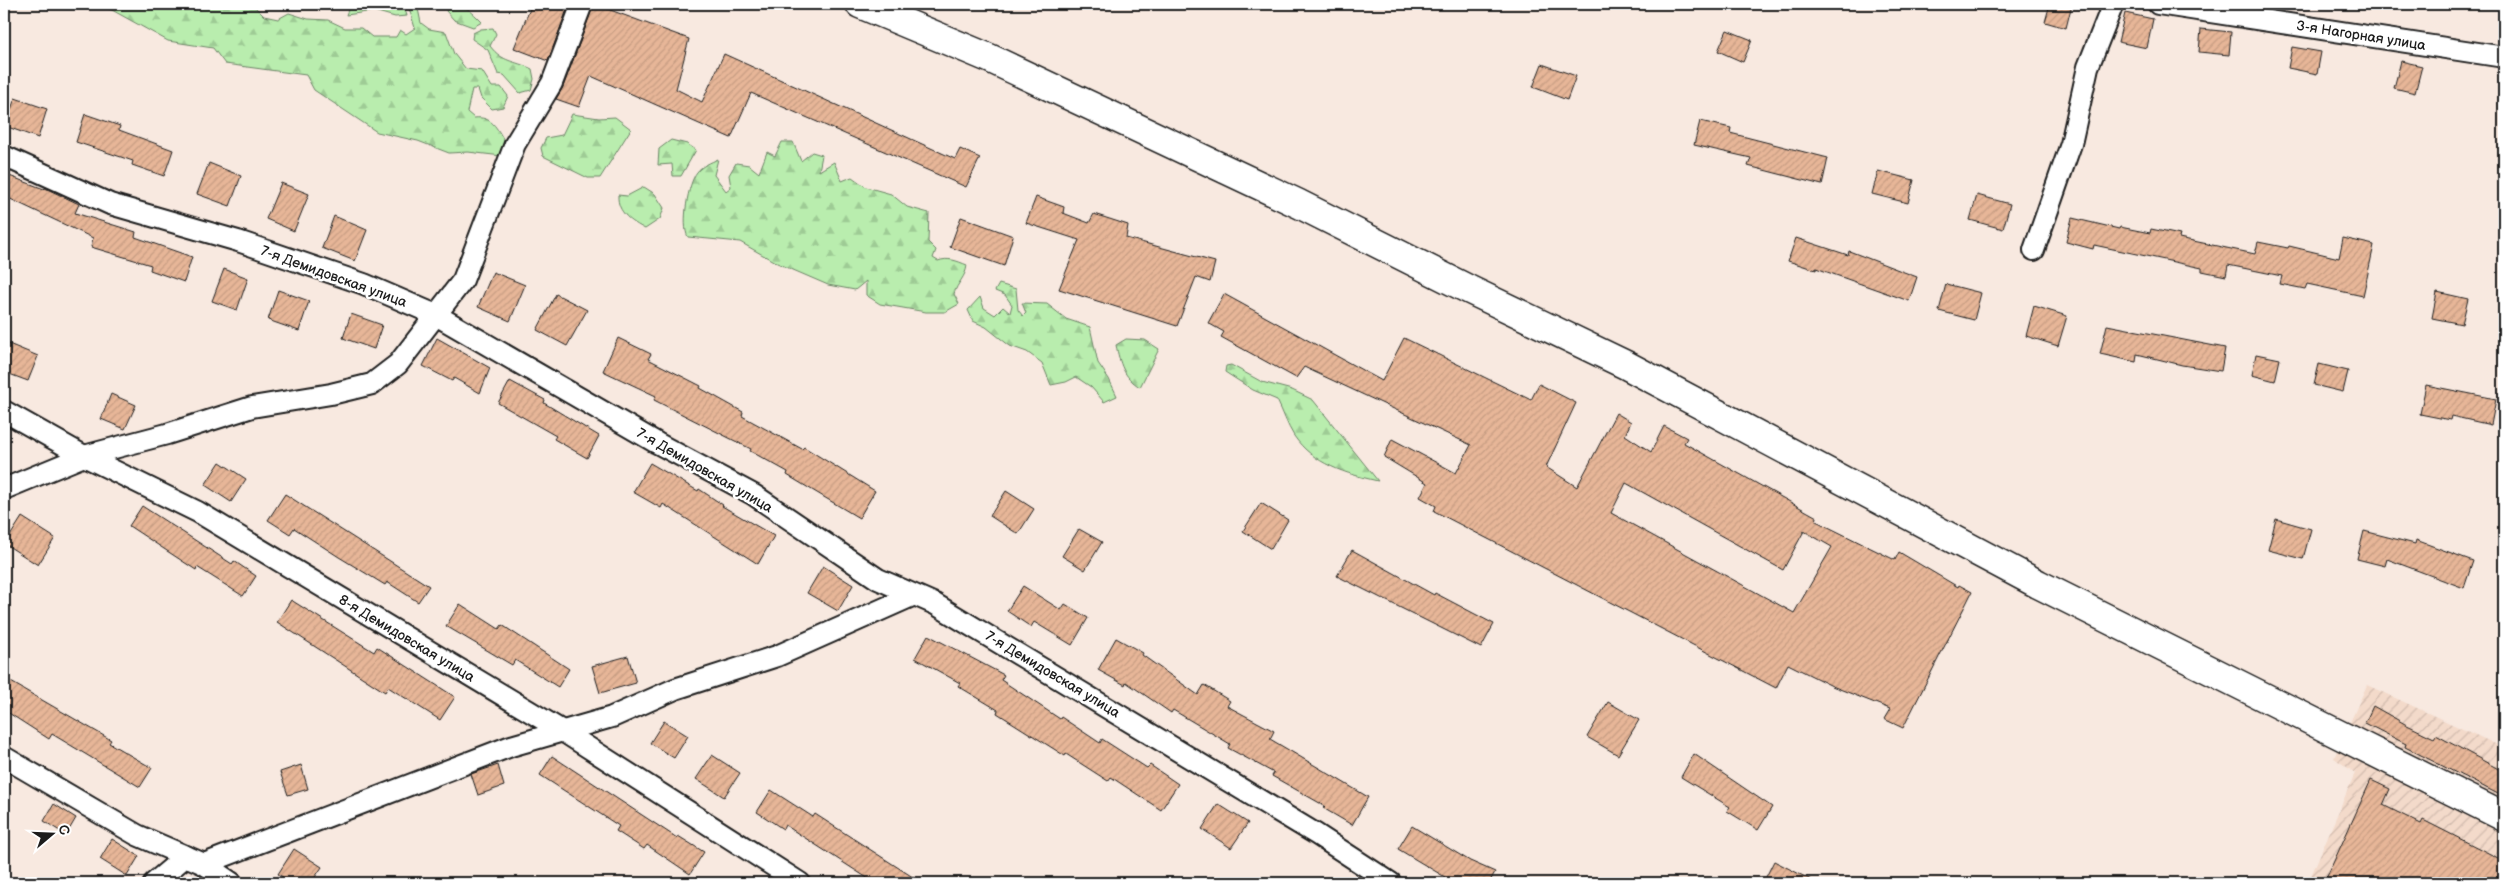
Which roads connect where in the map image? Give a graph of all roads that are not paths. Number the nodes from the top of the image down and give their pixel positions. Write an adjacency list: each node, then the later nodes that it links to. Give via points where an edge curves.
1 (582, 4): 8 (street, via 552,83 515,144 463,280)
2 (860, 4): 15 (main road, via 989,58 1300,204 1626,365 2038,584)
3 (2113, 4): 7 (street, via 2088,67 2071,144)
4 (2158, 4): 5 (street, 3-я Нагорная улица)
5 (2504, 57)
6 (4, 156): 8 (street, 7-я Демидовская улица, via 110,204 247,244 364,284)
7 (2034, 250)
8 (436, 315): 10 (street, via 398,364 372,384 252,407); 12 (street, 7-я Демидовская улица, via 754,495 878,579)
9 (4, 411): 10 (street, 8-я Демидовская улица)
10 (84, 456): 11 (street); 13 (street, 8-я Демидовская улица, via 198,512)
11 (4, 489)
12 (912, 596): 13 (street, via 777,656 675,689 612,717); 21 (street, 7-я Демидовская улица, via 935,604 1132,721)
13 (564, 732): 17 (street, via 511,746); 20 (street, 8-я Демидовская улица)
14 (4, 757): 16 (street, via 137,835)
15 (2504, 817)
16 (186, 856): 17 (street); 18 (street)
17 (204, 864): 19 (street)
18 (154, 883)
19 (232, 883)
20 (800, 883)
21 (1391, 883)

